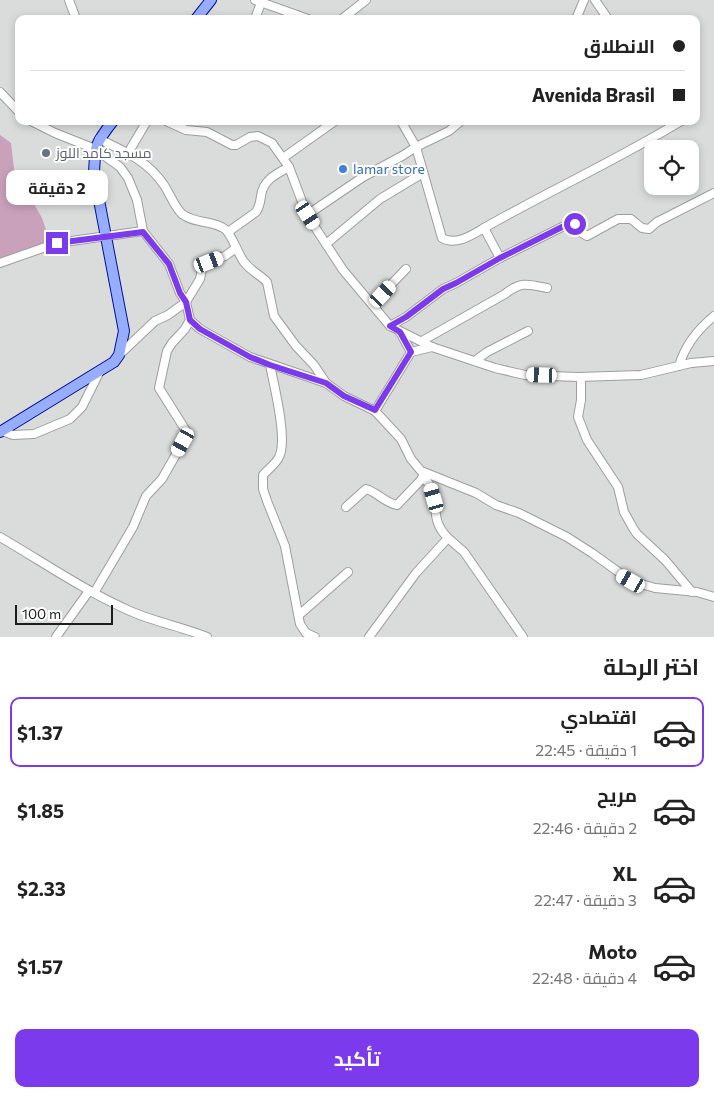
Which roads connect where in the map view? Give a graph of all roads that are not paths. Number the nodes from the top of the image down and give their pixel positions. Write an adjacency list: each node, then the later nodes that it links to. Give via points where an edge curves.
1 (69, 0): 7 (street)
2 (211, 0): 8 (main road)
3 (366, 0): 11 (street)
4 (595, 0): 13 (street)
5 (263, 1): 9 (street); 10 (street)
6 (582, 1): 12 (street)
7 (75, 15)
8 (199, 15)
9 (257, 15)
10 (298, 15)
11 (347, 15)
12 (577, 15)
13 (605, 15)
14 (0, 92): 15 (street)
15 (15, 108)
16 (38, 125): 24 (street, via 55,134)
17 (110, 125): 24 (main road)
18 (145, 125): 26 (street)
19 (175, 125): 27 (street, via 186,130 207,132 232,145 258,136 272,144)
20 (329, 125): 27 (street)
21 (403, 125): 25 (street)
22 (456, 125): 25 (street)
23 (674, 125): 32 (street)
24 (97, 144): 26 (street); 33 (street, via 128,178 137,200); 35 (main road, via 94,174)
25 (416, 147): 29 (street); 31 (street, via 363,177)
26 (128, 153): 34 (street, via 156,174 183,214)
27 (283, 158): 28 (street)
28 (289, 167): 31 (street); 34 (street, via 265,184 260,208)
29 (424, 173): 32 (street, via 443,239 458,240); 36 (street, via 380,199)
30 (714, 192): 38 (street, via 649,229 642,228 631,219 618,219 588,236 575,224 570,224)
31 (308, 215): 36 (street)
32 (484, 228): 38 (street)
33 (143, 232): 35 (street); 42 (street, via 169,264)
34 (228, 232): 37 (street)
35 (106, 236): 39 (street, via 57,243); 52 (main road, via 124,331)
36 (326, 244): 43 (street)
37 (236, 248): 42 (street, via 202,269 200,280); 59 (street, via 249,268 267,282 274,316)
38 (500, 258): 46 (street, via 443,289)
39 (0, 263)
40 (406, 269): 43 (street)
41 (547, 288): 49 (street, via 520,284)
42 (186, 302): 45 (street); 52 (street, via 155,321)
43 (372, 304): 46 (street)
44 (714, 316): 56 (street, via 690,340)
45 (190, 320): 55 (street, via 200,329); 67 (street, via 167,351 159,388 186,431 183,442 162,479 146,496 133,527)
46 (390, 326): 48 (street)
47 (528, 331): 53 (street)
48 (400, 332): 49 (street); 51 (street)
49 (422, 341): 50 (street)
50 (432, 347): 51 (street); 53 (street)
51 (411, 352): 60 (street)
52 (119, 355): 57 (main road)
53 (475, 361): 58 (street, via 525,375)
54 (714, 361): 56 (street)
55 (270, 365): 59 (street); 70 (street, via 282,442 278,458 264,475 263,489 285,546)
56 (679, 366): 58 (street, via 640,375)
57 (100, 371): 61 (main road); 61 (street, via 82,407 70,419 34,434 13,435)
58 (581, 377): 68 (street, via 578,417 587,440 618,487 624,512 637,534)
59 (326, 383): 60 (street, via 344,396)
60 (375, 410): 62 (street, via 401,439)
61 (1, 431)
62 (424, 475): 63 (street, via 397,505 366,489); 65 (street, via 434,498 437,525); 68 (street, via 476,493 567,537 638,584)
63 (346, 507)
64 (0, 537): 67 (street)
65 (448, 538): 74 (street, via 406,585); 75 (street, via 464,552)
66 (348, 572): 70 (street)
67 (91, 592): 71 (street); 72 (street, via 131,612)
68 (692, 592): 69 (street)
69 (714, 597)
70 (299, 615): 73 (street, via 300,624)
71 (56, 637)
72 (207, 637)
73 (315, 637)
74 (369, 637)
75 (522, 637)

